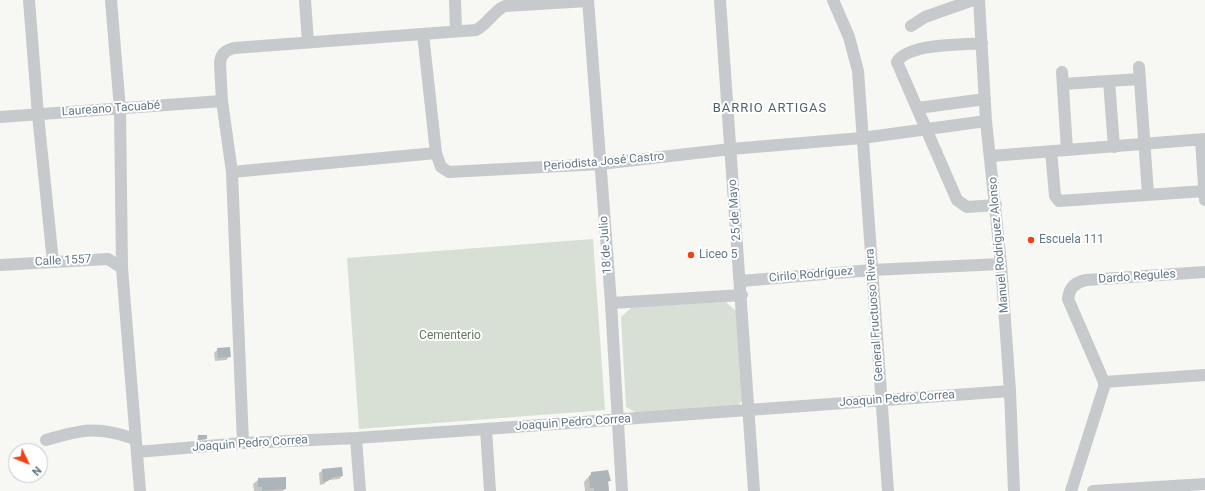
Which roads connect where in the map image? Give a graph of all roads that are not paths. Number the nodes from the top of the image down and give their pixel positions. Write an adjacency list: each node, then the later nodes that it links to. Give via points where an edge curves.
1 (29, 0): 20 (street)
2 (111, 0): 19 (street)
3 (305, 0): 13 (street)
4 (455, 0): 11 (street)
5 (720, 0): 28 (street, 25 de Mayo)
6 (833, 0): 24 (street, General Fructuoso Rivera, via 854,52 860,93)
7 (973, 0): 10 (street, via 925,17)
8 (979, 0): 14 (street, Manuel Rodríguez Alonso)
9 (588, 1): 11 (street, via 506,6 499,9 480,28); 33 (street, 18 de Julio)
10 (911, 26)
11 (456, 31): 12 (street)
12 (423, 34): 13 (street); 31 (street)
13 (308, 42): 17 (street, via 227,50 220,59)
14 (982, 43): 16 (street, Manuel Rodríguez Alonso); 18 (street, via 918,49 901,56 897,62)
15 (1109, 81): 26 (street, via 1139,73); 27 (street); 29 (street, via 1063,78)
16 (985, 99): 18 (street); 22 (street, Manuel Rodríguez Alonso)
17 (222, 101): 19 (street, Laureano Tacuabé); 34 (street)
18 (918, 108): 23 (street)
19 (120, 109): 20 (street, Laureano Tacuabé); 42 (street)
20 (38, 115): 21 (street, Laureano Tacuabé); 39 (street)
21 (0, 117)
22 (986, 121): 23 (street, Periodista José Castro); 32 (street, Manuel Rodríguez Alonso)
23 (928, 129): 24 (street, Periodista José Castro); 38 (street, via 960,204 967,207)
24 (862, 138): 28 (street, Periodista José Castro); 43 (street, General Fructuoso Rivera)
25 (1203, 140): 26 (street); 35 (street)
26 (1145, 144): 27 (street); 36 (street)
27 (1114, 147): 29 (street)
28 (731, 149): 33 (street, Periodista José Castro); 45 (street, 25 de Mayo)
29 (1067, 150): 30 (street)
30 (1051, 151): 32 (street); 36 (street, via 1055,196 1059,201)
31 (436, 153): 33 (street, Periodista José Castro, via 441,168 449,172); 34 (street)
32 (991, 156): 38 (street, Manuel Rodríguez Alonso)
33 (600, 164): 47 (street, 18 de Julio)
34 (232, 172): 58 (street)
35 (1205, 191): 36 (street); 37 (street)
36 (1148, 194)
37 (1205, 200)
38 (996, 205): 40 (street, Manuel Rodríguez Alonso)
39 (53, 262): 41 (street, Calle 1557); 42 (street, Calle 1557, via 108,259)
40 (1001, 264): 43 (street, Cirilo Rodríguez); 50 (street, Manuel Rodríguez Alonso)
41 (0, 265)
42 (122, 268): 56 (street)
43 (872, 270): 45 (street, Cirilo Rodríguez); 51 (street, General Fructuoso Rivera)
44 (1205, 272): 49 (street, Dardo Regules, via 1086,280 1075,284 1068,300)
45 (741, 281): 46 (street, 25 de Mayo)
46 (742, 295): 47 (street); 52 (street, 25 de Mayo)
47 (611, 304): 53 (street, 18 de Julio)
48 (1205, 375): 49 (street)
49 (1104, 382): 69 (street)
50 (1010, 391): 51 (street, Joaquin Pedro Correa); 68 (street, Manuel Rodríguez Alonso)
51 (881, 399): 52 (street, Joaquin Pedro Correa); 67 (street, General Fructuoso Rivera)
52 (750, 410): 53 (street, Joaquin Pedro Correa); 66 (street, 25 de Mayo)
53 (618, 420): 54 (street, Joaquin Pedro Correa); 65 (street, 18 de Julio)
54 (486, 429): 55 (street, Joaquin Pedro Correa); 64 (street)
55 (356, 438): 58 (street, Joaquin Pedro Correa); 63 (street)
56 (135, 439): 57 (street, via 103,430 77,430); 59 (street)
57 (46, 440)
58 (242, 443): 59 (street, Joaquin Pedro Correa)
59 (137, 452): 62 (street)
60 (1205, 484): 61 (street)
61 (1150, 489): 70 (street)
62 (140, 491)
63 (360, 491)
64 (490, 491)
65 (622, 491)
66 (754, 491)
67 (888, 491)
68 (1014, 491)
69 (1071, 491)
70 (1093, 491)

